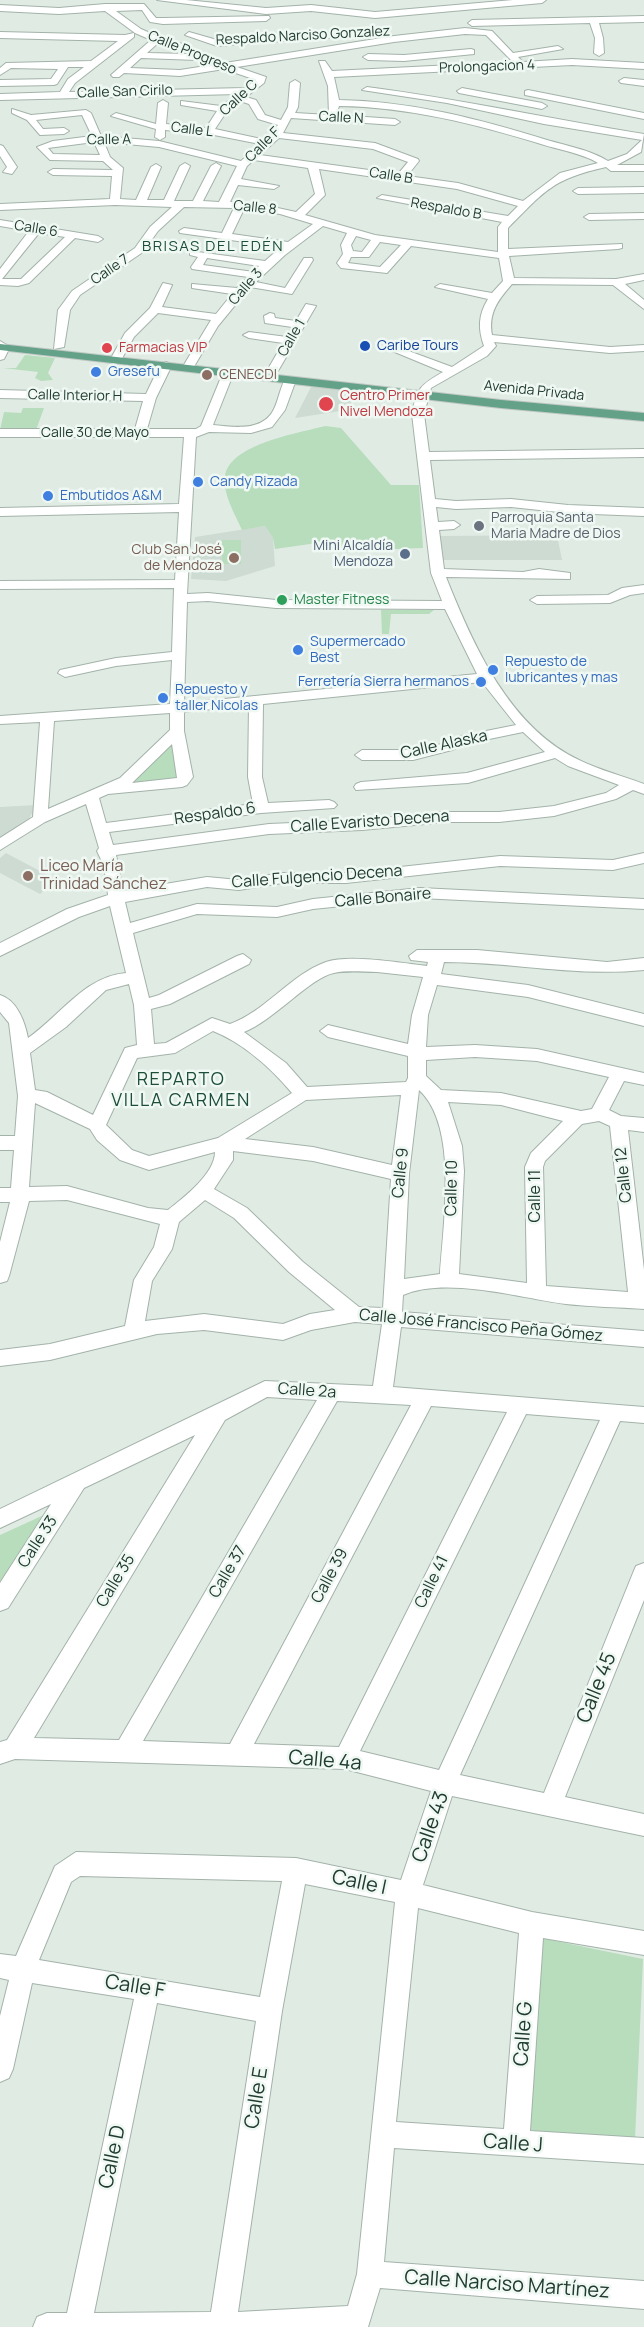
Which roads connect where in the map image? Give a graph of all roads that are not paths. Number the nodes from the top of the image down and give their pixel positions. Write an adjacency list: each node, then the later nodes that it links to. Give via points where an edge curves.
1 (3, 0): 11 (street)
2 (76, 0): 12 (street, Calle Progreso)
3 (161, 0): 7 (street)
4 (200, 0): 7 (street)
5 (330, 0): 14 (street)
6 (542, 0): 8 (street)
7 (174, 1): 9 (street, via 276,12)
8 (510, 2): 10 (street)
9 (307, 4): 14 (street)
10 (447, 4): 17 (street, via 431,15); 17 (street, via 373,4)
11 (0, 7): 12 (street)
12 (112, 10): 13 (street); 19 (street, Calle Progreso)
13 (147, 10): 16 (street); 18 (street, via 153,20 163,21)
14 (327, 10): 17 (street)
15 (558, 10): 22 (street)
16 (203, 13)
17 (375, 15)
18 (314, 17)
19 (125, 20): 21 (street); 28 (street, Calle Progreso)
20 (644, 20): 23 (street)
21 (109, 22)
22 (560, 22): 23 (street); 30 (street, via 441,25)
23 (594, 22): 40 (street, via 600,38)
24 (23, 25): 25 (street)
25 (0, 26)
26 (356, 26): 29 (street)
27 (418, 30): 29 (street, Respaldo Narciso Gonzalez)
28 (138, 31): 32 (street); 33 (street, Calle Progreso)
29 (332, 31): 33 (street, Respaldo Narciso Gonzalez, via 217,43 189,35)
30 (447, 33): 35 (street, via 488,33); 50 (street)
31 (0, 35): 32 (street)
32 (126, 38): 39 (street)
33 (160, 41): 43 (street); 46 (street, Calle Progreso, via 184,47)
34 (516, 43): 35 (street)
35 (496, 44): 44 (street)
36 (558, 49): 44 (street)
37 (87, 51): 39 (street)
38 (471, 52): 47 (street)
39 (107, 53): 49 (street)
40 (599, 53)
41 (26, 54): 51 (street); 56 (street); 63 (street)
42 (224, 54): 46 (street)
43 (137, 55): 46 (street); 54 (street)
44 (512, 56): 52 (street)
45 (368, 57): 47 (street)
46 (203, 58): 50 (street, Calle Progreso)
47 (404, 58): 55 (street, via 400,61)
48 (322, 63): 58 (street)
49 (96, 64): 51 (street, via 72,62); 74 (street, via 71,81)
50 (222, 65): 54 (street, via 180,73); 57 (street, Calle Progreso)
51 (62, 66): 63 (street, via 54,82)
52 (522, 66): 53 (street, Prolongacion 4, via 572,62); 55 (street, Prolongacion 4)
53 (644, 66)
54 (121, 70): 70 (street, via 110,82)
55 (402, 71): 58 (street, Prolongacion 4); 64 (street)
56 (0, 72)
57 (246, 74): 59 (street); 69 (street, Calle C, via 261,77)
58 (330, 75): 81 (street)
59 (230, 77)
60 (624, 81): 65 (street)
61 (453, 82): 83 (street)
62 (0, 83): 63 (street)
63 (12, 83)
64 (403, 83): 71 (street); 71 (street, via 368,86)
65 (644, 83)
66 (295, 84): 92 (street, Calle F, via 293,108)
67 (154, 85): 68 (street)
68 (195, 90): 69 (street, Calle San Cirilo); 70 (street, Calle San Cirilo)
69 (249, 91): 76 (street, Calle C)
70 (109, 92): 74 (street, Calle San Cirilo)
71 (396, 92): 91 (street)
72 (526, 93): 77 (street)
73 (42, 94): 74 (street, Calle San Cirilo); 75 (street, Calle San Cirilo); 85 (street, via 42,104)
74 (63, 94)
75 (0, 97)
76 (240, 98): 84 (street, Calle C); 92 (street, via 253,102 261,117)
77 (552, 98): 83 (street); 88 (street)
78 (600, 98): 82 (street)
79 (164, 103): 95 (street)
80 (184, 103): 84 (street)
81 (336, 103): 89 (street); 107 (street, via 372,102 422,110 585,154)
82 (644, 106)
83 (541, 108): 91 (street); 96 (street)
84 (224, 109): 97 (street, Calle C)
85 (15, 111): 86 (street); 90 (street)
86 (2, 114)
87 (116, 116): 95 (street, Calle L)
88 (644, 116)
89 (332, 117): 92 (street, Calle N); 93 (street, Calle N)
90 (30, 118): 94 (street, via 38,132 43,133); 94 (street, via 84,112)
91 (529, 118): 99 (street)
92 (286, 119): 98 (street, Calle F)
93 (395, 122)
94 (91, 127): 100 (street)
95 (161, 127): 97 (street, Calle L); 103 (street)
96 (644, 127)
97 (209, 131): 102 (street, Calle L)
98 (277, 135): 102 (street, Calle F); 118 (street, via 384,149 414,161)
99 (644, 137)
100 (99, 138): 103 (street, Calle A); 106 (street); 106 (street, Calle A, via 42,147 50,158)
101 (644, 142): 107 (street, via 640,150 627,158)
102 (268, 143): 105 (street, Calle F)
103 (159, 144): 108 (street, Calle A)
104 (0, 148): 115 (street, via 12,167)
105 (252, 157): 108 (street, Calle F); 112 (street, Calle B)
106 (106, 158): 117 (street, via 114,163)
107 (606, 164): 113 (street)
108 (243, 165): 119 (street, Calle F)
109 (185, 166): 127 (street)
110 (216, 166): 135 (street)
111 (156, 167): 126 (street)
112 (313, 167): 118 (street, Calle B); 133 (street, via 320,195)
113 (585, 168): 114 (street); 131 (street, via 558,178)
114 (644, 168)
115 (8, 172)
116 (53, 172): 117 (street)
117 (118, 173): 125 (street)
118 (406, 178): 124 (street); 131 (street, Calle B)
119 (233, 181): 120 (street); 129 (street, Calle F)
120 (274, 186)
121 (644, 190): 122 (street)
122 (578, 191)
123 (382, 198): 124 (street, Respaldo B)
124 (395, 200): 137 (street, Respaldo B)
125 (115, 202): 126 (street, Calle 8); 132 (street, Calle 8)
126 (140, 203): 127 (street, Calle 8)
127 (167, 204): 128 (street, Calle 8)
128 (181, 204): 135 (street, Calle 8); 175 (street, Calle 7, via 154,229 139,250 76,293 64,310)
129 (224, 205): 130 (street, Calle 8); 135 (street, Calle 8)
130 (241, 205): 133 (street, Calle 8); 143 (street)
131 (527, 205): 137 (street)
132 (0, 207)
133 (299, 215): 139 (street, Calle 8)
134 (644, 216): 136 (street)
135 (196, 218): 143 (street)
136 (589, 218)
137 (510, 220): 150 (street, via 502,232)
138 (0, 223): 140 (street, Calle 6)
139 (321, 223): 141 (street, Calle 8); 147 (street, Calle 3)
140 (37, 228): 142 (street, Calle 6); 154 (street)
141 (352, 233): 144 (street, Calle 8); 149 (street, via 346,245)
142 (73, 235): 145 (street, Calle 6); 157 (street, via 25,281)
143 (226, 236): 147 (street)
144 (378, 238): 146 (street, Calle 8); 149 (street, via 365,255)
145 (99, 239)
146 (409, 242): 149 (street, via 383,271 345,266 342,263); 150 (street, Calle 8)
147 (287, 245): 152 (street, Calle 3)
148 (618, 246): 150 (street, Calle 8)
149 (348, 254)
150 (504, 254): 156 (street)
151 (308, 260): 162 (street, via 288,292)
152 (266, 264): 153 (street, Calle 3); 153 (street, via 199,254 196,267)
153 (255, 275): 162 (street, Calle 3)
154 (0, 276)
155 (644, 277): 158 (street)
156 (509, 281): 158 (street); 163 (street)
157 (0, 282)
158 (616, 282): 164 (street)
159 (167, 285): 167 (street)
160 (196, 286): 162 (street)
161 (440, 286): 163 (street)
162 (242, 288): 169 (street, Calle 3)
163 (496, 297): 172 (street, via 484,318)
164 (639, 297): 166 (street)
165 (310, 306): 170 (street, Calle 1)
166 (644, 306)
167 (155, 309): 169 (street); 178 (street, via 129,335)
168 (270, 316): 170 (street, via 269,321)
169 (220, 318): 179 (street, Calle 3)
170 (299, 325): 173 (street, Calle 1)
171 (249, 335): 173 (street)
172 (486, 338): 177 (street, via 610,350); 182 (street, via 488,351)
173 (291, 341): 181 (street, Calle 1)
174 (1, 347): 175 (main road); 178 (main road)
175 (58, 347): 178 (main road)
176 (391, 348): 182 (street)
177 (644, 348)
178 (117, 357): 179 (main road); 180 (main road)
179 (190, 364): 180 (main road); 181 (main road); 183 (main road)
180 (166, 365): 187 (street)
181 (274, 369): 185 (main road)
182 (451, 371): 185 (street)
183 (228, 372): 184 (main road); 189 (street)
184 (290, 380): 185 (main road); 189 (street, via 277,414 267,424)
185 (424, 389): 188 (main road, Avenida Privada, via 501,404); 194 (street, via 418,414)
186 (0, 394): 187 (street, Calle Interior H)
187 (150, 398): 191 (street)
188 (644, 417)
189 (206, 428): 192 (street)
190 (0, 433): 191 (street, Calle 30 de Mayo)
191 (140, 433): 192 (street, Calle 30 de Mayo)
192 (190, 434): 196 (street)
193 (644, 453): 194 (street)
194 (422, 456): 195 (street)
195 (429, 502): 198 (street); 203 (street)
196 (186, 508): 197 (street); 205 (street)
197 (0, 512)
198 (644, 512)
199 (585, 521): 200 (street)
200 (644, 522)
201 (454, 525): 202 (street)
202 (440, 526)
203 (438, 573): 204 (street); 210 (street)
204 (565, 576)
205 (181, 584): 206 (street); 208 (street)
206 (0, 585)
207 (644, 589): 209 (street, via 610,599)
208 (181, 598): 210 (street, via 276,604); 211 (street)
209 (537, 600)
210 (450, 605): 213 (street)
211 (179, 655): 212 (street); 215 (street)
212 (65, 673)
213 (486, 677): 214 (street); 218 (street)
214 (256, 701): 215 (street); 227 (street, via 255,777)
215 (177, 708): 216 (street); 219 (street)
216 (47, 718): 217 (street); 228 (street)
217 (0, 720)
218 (526, 727): 220 (street); 221 (street, Calle Alaska, via 461,740 413,755)
219 (177, 731): 224 (street, via 125,781); 224 (street, via 187,776 184,781)
220 (557, 753): 222 (street, via 468,778); 223 (street)
221 (362, 755)
222 (361, 787)
223 (637, 787): 231 (street, Calle Evaristo Decena, via 554,812 268,829)
224 (110, 790): 225 (street)
225 (91, 797): 228 (street); 229 (street)
226 (330, 805): 227 (street, Respaldo 6)
227 (261, 808): 229 (street, Respaldo 6)
228 (40, 819): 230 (street)
229 (102, 828): 231 (street)
230 (0, 845)
231 (105, 851): 233 (street, via 112,866)
232 (644, 858): 233 (street, Calle Fulgencio Decena, via 614,865 500,861 346,878 282,878 239,885 207,882)
233 (116, 898): 235 (street); 236 (street, Calle Fulgencio Decena, via 73,913)
234 (644, 904): 235 (street, Calle Bonaire, via 420,893 313,904 277,912 197,909)
235 (125, 930): 242 (street)
236 (0, 950)
237 (417, 956): 238 (street)
238 (438, 956): 240 (street, via 607,968); 241 (street, Calle 9)
239 (243, 960): 244 (street, via 164,1000)
240 (644, 964)
241 (433, 976): 245 (street, via 528,991); 247 (street, via 377,966 330,967 253,1022); 250 (street, Calle 9, via 420,1015)
242 (135, 978): 244 (street); 248 (street, via 107,982 90,990 61,1022)
243 (0, 1001): 248 (street, via 17,1022)
244 (142, 1005): 249 (street)
245 (644, 1020)
246 (328, 1031): 250 (street)
247 (230, 1032): 249 (street, via 212,1024 169,1049); 254 (street, via 280,1067)
248 (21, 1051): 255 (street)
249 (146, 1052): 260 (street, via 131,1053)
250 (417, 1053): 251 (street, via 513,1053 560,1059); 253 (street, Calle 9)
251 (619, 1074): 252 (street); 257 (street)
252 (644, 1079)
253 (414, 1083): 254 (street); 256 (street); 265 (street, Calle 9)
254 (303, 1094): 264 (street)
255 (27, 1096): 260 (street, via 41,1097); 263 (street)
256 (437, 1096): 258 (street, via 499,1097); 272 (street, Calle 10, via 453,1146 455,1171)
257 (599, 1113): 258 (street, via 589,1118); 259 (street)
258 (578, 1117): 274 (street, Calle 11, via 537,1158 534,1167)
259 (618, 1122): 261 (street); 275 (street, Calle 12)
260 (96, 1124): 264 (street, via 126,1155 149,1163)
261 (644, 1125)
262 (0, 1143): 263 (street)
263 (24, 1143): 268 (street)
264 (224, 1143): 265 (street, via 313,1154); 266 (street, via 224,1160)
265 (400, 1174): 273 (street, Calle 9)
266 (202, 1191): 269 (street); 276 (street, via 219,1198 248,1220 295,1267)
267 (0, 1195): 268 (street)
268 (21, 1195): 269 (street, via 67,1193); 270 (street)
269 (171, 1218): 278 (street, via 164,1249 142,1280)
270 (7, 1224): 271 (street)
271 (0, 1276)
272 (449, 1281): 273 (street, via 412,1283); 274 (street)
273 (392, 1292): 277 (street, Calle 9)
274 (537, 1292): 275 (street)
275 (641, 1300)
276 (355, 1314): 277 (street, Calle José Francisco Peña Gómez); 278 (street, Calle José Francisco Peña Gómez, via 310,1322 283,1332 204,1322)
277 (392, 1319): 279 (street, Calle José Francisco Peña Gómez); 282 (street, Calle 9)
278 (134, 1331): 280 (street, Calle José Francisco Peña Gómez, via 50,1352)
279 (644, 1339)
280 (0, 1358)
281 (331, 1393): 282 (street, Calle 2a); 286 (street, Calle 2a, via 265,1389); 293 (street, Calle 37)
282 (382, 1395): 283 (street, Calle 2a)
283 (425, 1397): 284 (street, Calle 2a); 294 (street, Calle 39)
284 (520, 1406): 285 (street, Calle 2a); 295 (street, Calle 41)
285 (614, 1412): 287 (street, Calle 2a); 296 (street, Calle 43)
286 (218, 1414): 288 (street, Calle 2a); 292 (street, Calle 35)
287 (644, 1415)
288 (76, 1483): 289 (street, Calle 2a); 291 (street, Calle 33)
289 (0, 1519)
290 (644, 1573): 297 (street, Calle 45)
291 (0, 1601)
292 (7, 1750): 293 (street, Calle 4a)
293 (125, 1750): 294 (street, Calle 4a)
294 (236, 1756): 295 (street, Calle 4a)
295 (345, 1758): 296 (street, Calle 4a)
296 (445, 1784): 297 (street, Calle 4a); 300 (street, Calle 43)
297 (551, 1804): 298 (street, Calle 4a)
298 (644, 1825)
299 (296, 1870): 300 (street, Calle I); 303 (street, Calle I, via 76,1864 63,1874); 305 (street, Calle E)
300 (408, 1893): 301 (street, Calle I); 307 (street, Calle 43)
301 (532, 1924): 302 (street, Calle I); 308 (street, Calle G)
302 (644, 1943)
303 (12, 1968): 304 (street, Calle F); 306 (street)
304 (148, 1989): 305 (street, Calle F); 312 (street, Calle D)
305 (270, 2011): 313 (street, Calle E)
306 (0, 2068)
307 (382, 2134): 308 (street, Calle J); 310 (street, Calle 43)
308 (516, 2144): 309 (street, Calle J)
309 (644, 2151)
310 (370, 2274): 311 (street, Calle Narciso Martínez); 313 (street, Calle 43, via 358,2319)
311 (644, 2295)
312 (78, 2326): 313 (street); 314 (street)
313 (222, 2326)
314 (47, 2327)

